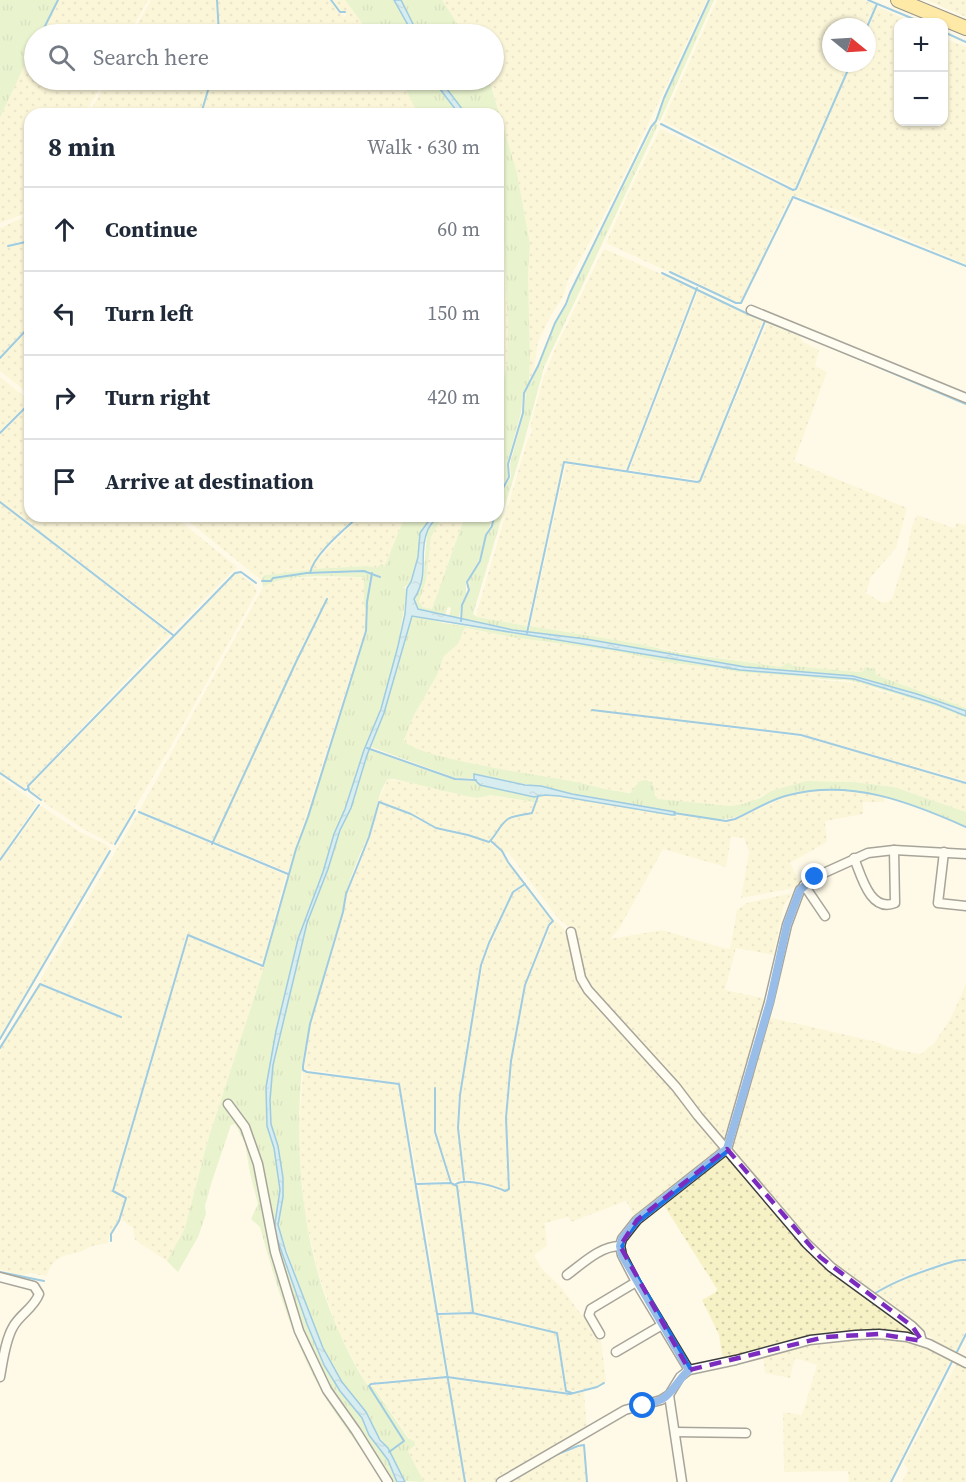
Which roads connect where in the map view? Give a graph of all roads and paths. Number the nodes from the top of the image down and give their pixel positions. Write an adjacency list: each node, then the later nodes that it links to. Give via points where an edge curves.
1 (898, 0): 2 (main road)
2 (966, 28)
3 (751, 310): 4 (street)
4 (966, 398)
5 (894, 850): 6 (street); 8 (street); 8 (street, via 895,903 890,905 873,899)
6 (944, 852): 7 (street); 10 (street, via 938,903)
7 (966, 854)
8 (854, 858): 9 (street)
9 (804, 885): 11 (street); 14 (street, via 787,925 770,1002)
10 (966, 906)
11 (825, 916)
12 (571, 932): 14 (street, via 582,983)
13 (228, 1104): 29 (street, via 245,1127 258,1164 275,1252 299,1331 327,1390)
14 (727, 1149): 15 (street, via 637,1220); 21 (street, via 820,1257 912,1326)
15 (620, 1246): 16 (street, via 601,1250); 18 (street)
16 (567, 1275)
17 (0, 1277): 25 (street, via 34,1286 39,1294 12,1327)
18 (636, 1282): 19 (street); 20 (street, via 591,1309 589,1315)
19 (662, 1325): 22 (street); 24 (street)
20 (600, 1334)
21 (922, 1341): 23 (street); 24 (street, via 879,1334 825,1337)
22 (616, 1352)
23 (966, 1363)
24 (689, 1370): 26 (street)
25 (0, 1377)
26 (669, 1395): 27 (street); 30 (street, via 625,1410)
27 (675, 1432): 28 (street); 31 (street)
28 (746, 1433)
29 (388, 1482)
30 (501, 1482)
31 (682, 1482)

